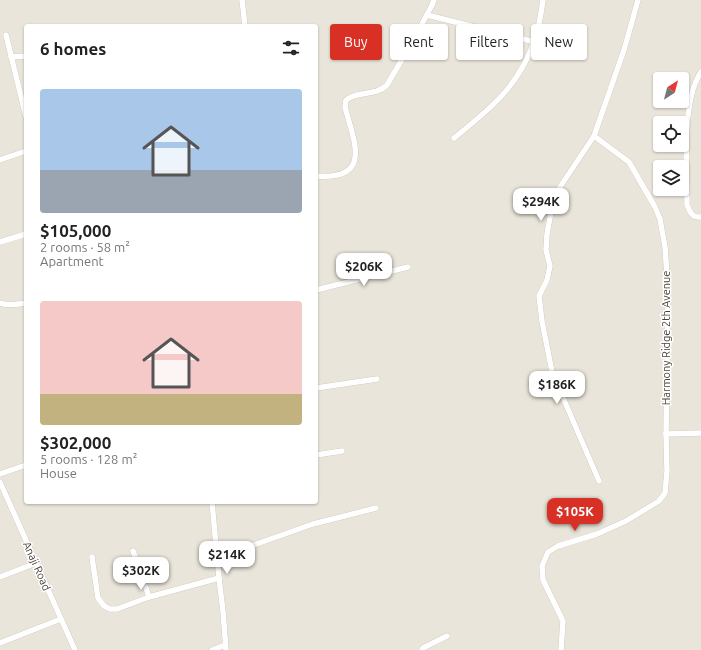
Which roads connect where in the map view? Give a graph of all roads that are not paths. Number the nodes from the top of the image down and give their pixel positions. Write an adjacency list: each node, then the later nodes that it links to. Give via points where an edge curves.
1 (242, 0): 6 (street)
2 (434, 0): 5 (street)
3 (543, 0): 7 (street)
4 (638, 0): 15 (street, via 624,50)
5 (427, 15): 9 (street); 19 (street, via 387,85 376,92 352,95 346,100 345,106 356,153 355,164 347,172 328,177)
6 (244, 24)
7 (538, 24)
8 (6, 35): 12 (street)
9 (531, 41)
10 (531, 50): 16 (street, via 516,80 488,111)
11 (24, 56): 12 (street)
12 (11, 57): 14 (street)
13 (701, 72): 20 (street, via 694,85 686,129 686,144 687,205 691,214)
14 (24, 109)
15 (594, 136): 30 (street, Harmony Ridge 2th Avenue, via 630,162 660,219 668,290); 35 (street, via 554,196 546,250 550,266 547,280 539,296 552,372)
16 (454, 138)
17 (24, 152): 18 (street)
18 (0, 160)
19 (318, 176)
20 (701, 217)
21 (24, 235): 22 (street)
22 (0, 242)
23 (408, 267): 24 (street)
24 (318, 290)
25 (0, 303): 26 (street)
26 (24, 303)
27 (377, 379): 28 (street)
28 (318, 388)
29 (701, 433): 30 (street)
30 (666, 434): 53 (street, Harmony Ridge 2th Avenue, via 666,486 665,493 659,501 597,534 558,546 548,552 542,566 543,580 563,621)
31 (342, 451): 32 (street)
32 (318, 455)
33 (24, 466): 34 (street)
34 (0, 474)
35 (599, 481)
36 (0, 482): 42 (street, Anaji Road)
37 (212, 504): 41 (street)
38 (376, 508): 41 (street, via 313,524)
39 (133, 551): 45 (street)
40 (92, 557): 45 (street, via 98,598 104,606 117,609)
41 (217, 558): 44 (street)
42 (36, 563): 43 (street); 46 (street, Anaji Road)
43 (0, 577)
44 (219, 578): 45 (street); 49 (street, via 224,611)
45 (149, 598)
46 (61, 619): 48 (street); 50 (street, Anaji Road)
47 (447, 636): 52 (street)
48 (0, 643)
49 (225, 647): 51 (street)
50 (75, 650)
51 (212, 650)
52 (422, 650)
53 (561, 650)

